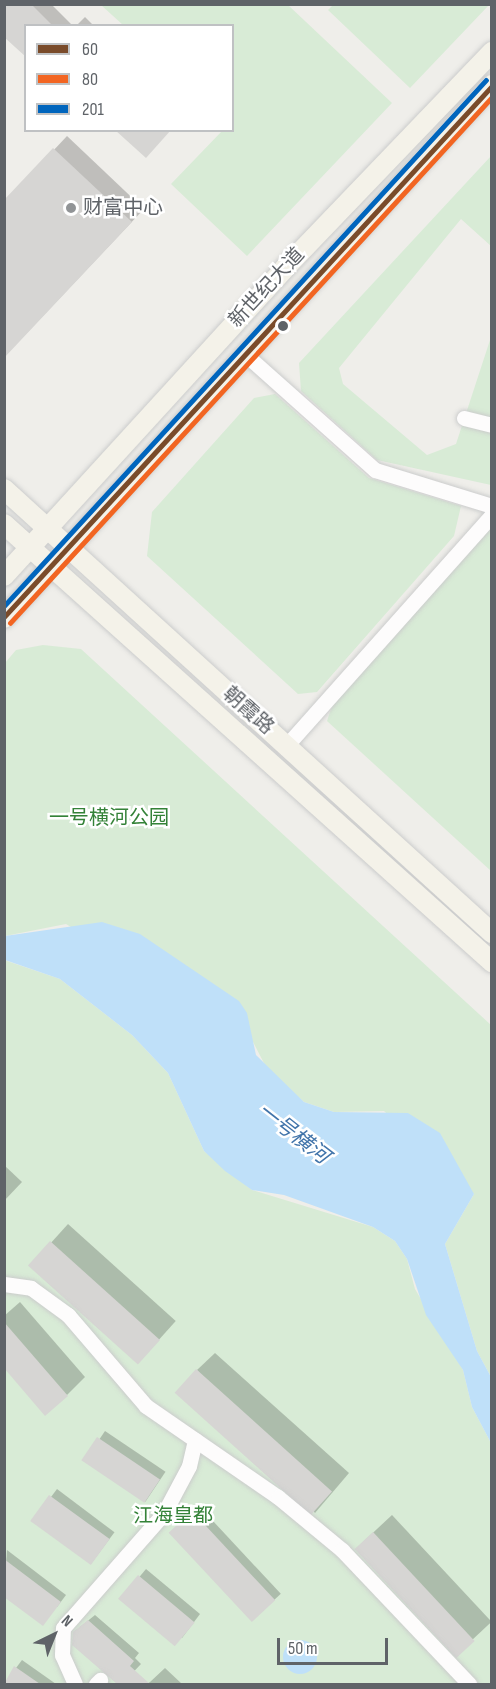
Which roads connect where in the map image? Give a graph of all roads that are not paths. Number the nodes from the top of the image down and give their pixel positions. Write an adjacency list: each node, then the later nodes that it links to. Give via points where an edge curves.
1 (492, 52): 10 (main road, 新世纪大道, via 284,269)
2 (492, 84): 3 (main road, 新世纪大道)
3 (246, 355): 7 (lane, via 375,470); 12 (main road, 新世纪大道)
4 (464, 418): 5 (lane)
5 (492, 425)
6 (4, 489): 10 (main road, 朝霞路)
7 (492, 506)
8 (492, 515): 16 (lane)
9 (4, 524): 11 (main road, 朝霞路)
10 (48, 529): 11 (main road, 新世纪大道); 12 (main road, 朝霞路)
11 (31, 548): 13 (main road, 朝霞路); 14 (main road)
12 (69, 549): 13 (main road, 新世纪大道); 16 (main road, 朝霞路)
13 (52, 568): 15 (main road); 18 (main road, 朝霞路)
14 (4, 576)
15 (4, 618)
16 (286, 746): 17 (main road, 朝霞路)
17 (492, 933)
18 (492, 962)
19 (4, 1284): 20 (lane, via 31,1288 68,1315 146,1406)
20 (195, 1440): 21 (lane, via 189,1466 164,1513 63,1628 62,1655); 22 (lane, via 278,1497 342,1550)
21 (75, 1684)
22 (469, 1684)

